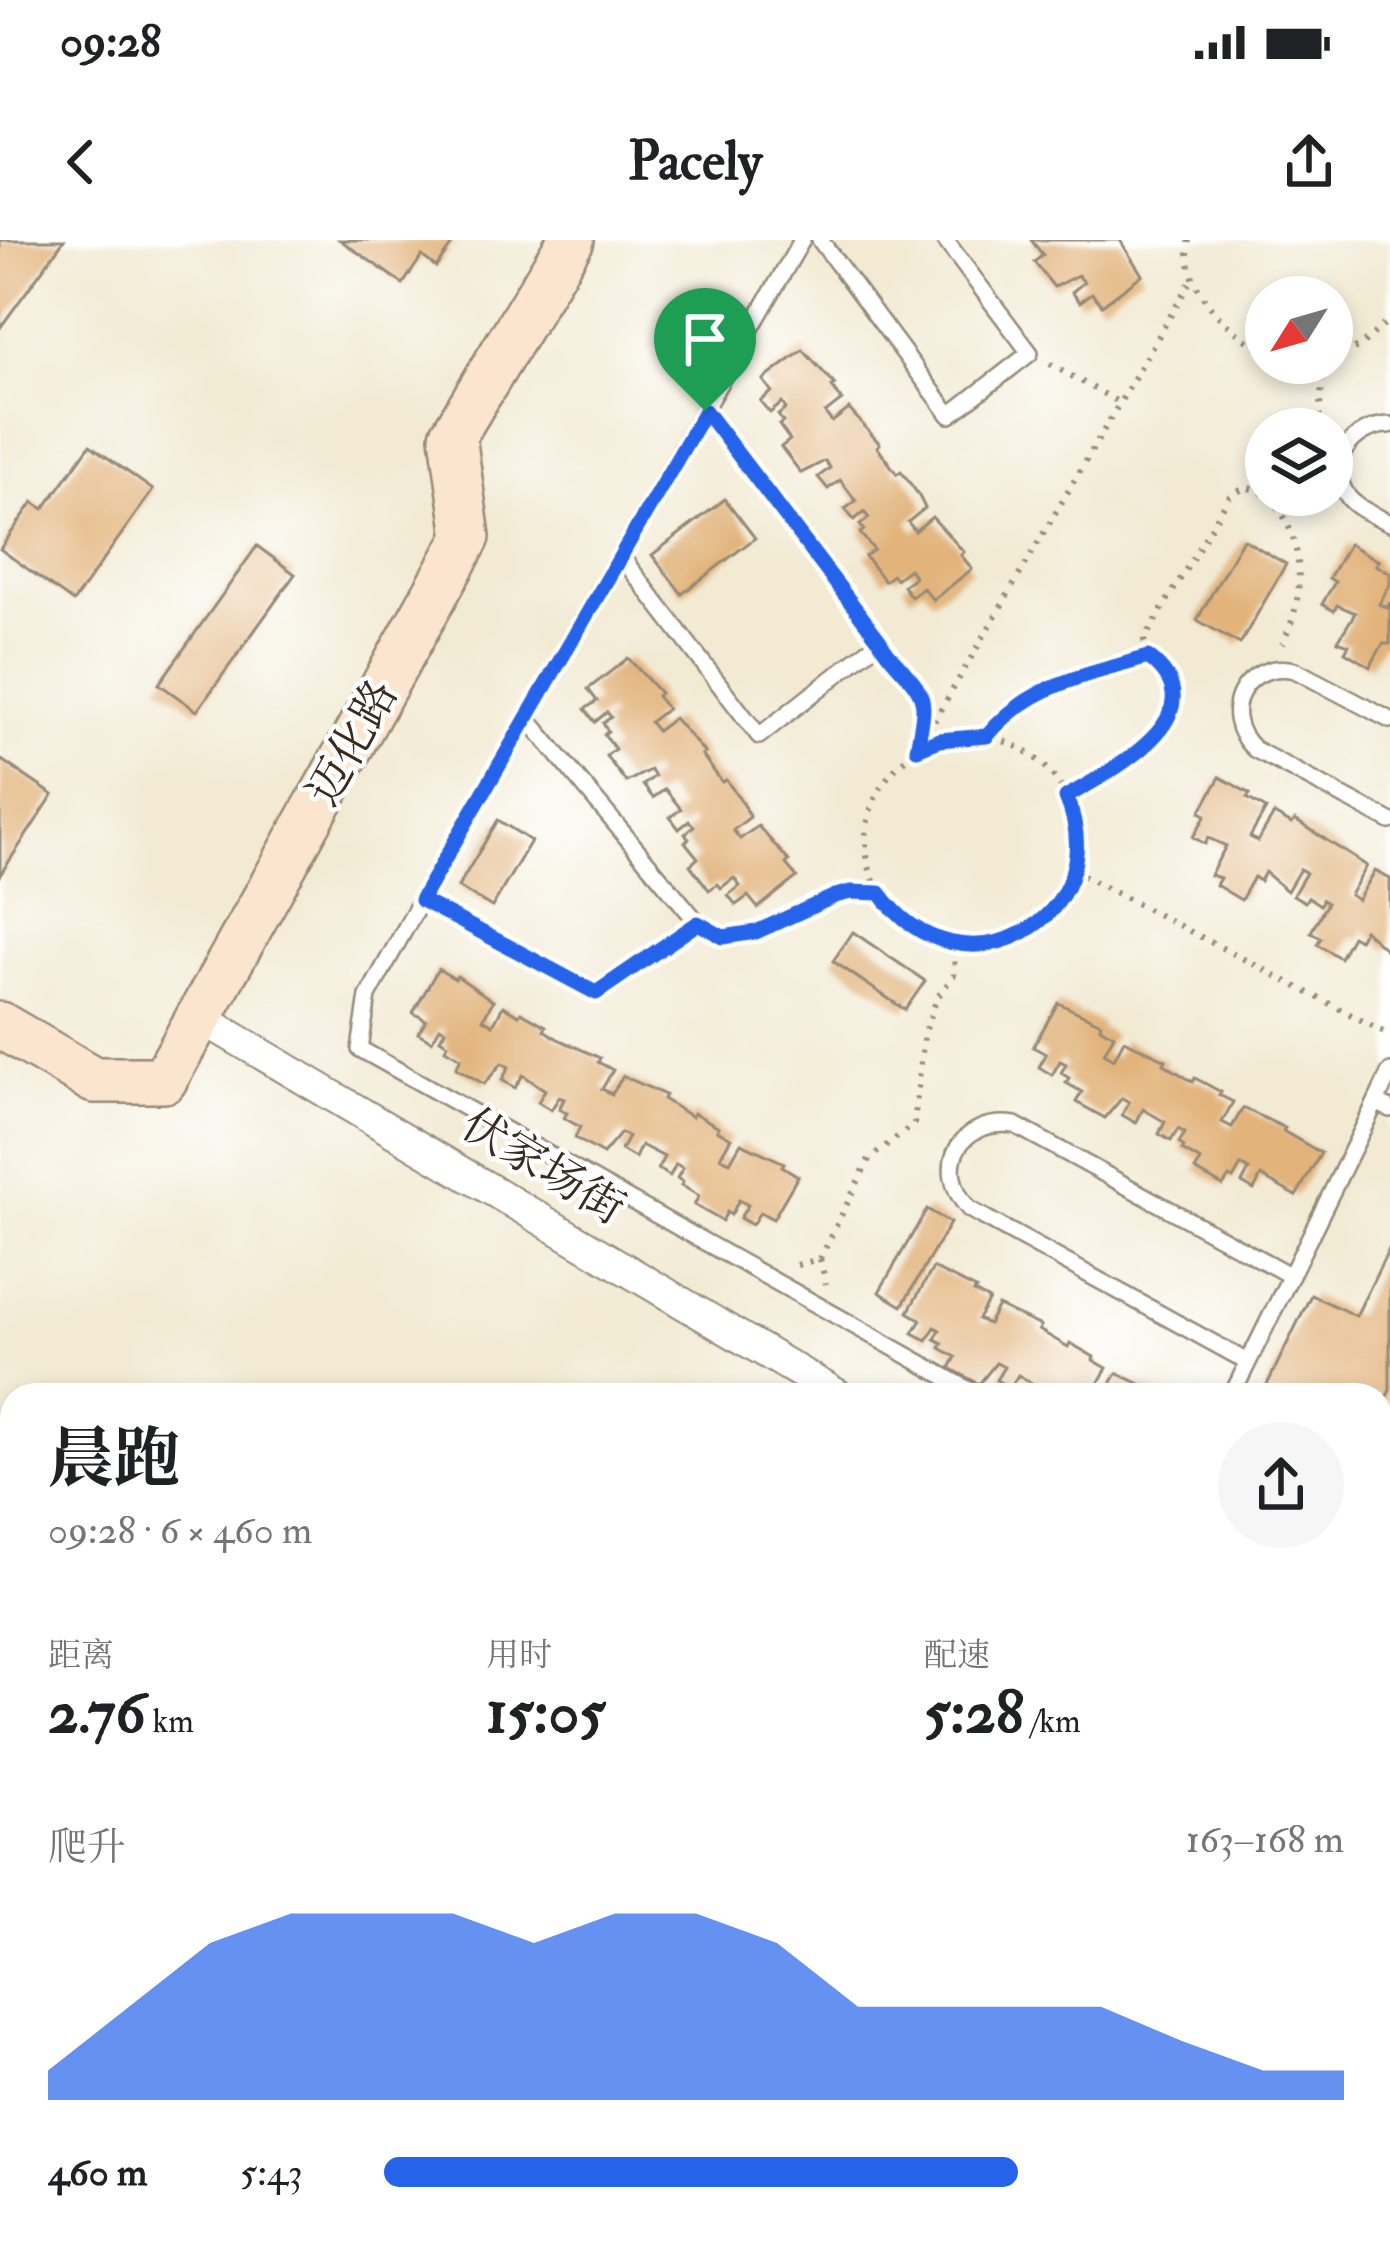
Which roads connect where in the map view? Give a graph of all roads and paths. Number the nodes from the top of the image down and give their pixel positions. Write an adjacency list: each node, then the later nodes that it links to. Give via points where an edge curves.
1 (571, 240): 32 (street, 迈化路, via 453,436 467,537)
2 (802, 240): 12 (lane)
3 (820, 240): 10 (lane, via 950,415)
4 (945, 240): 10 (lane)
5 (1189, 240): 6 (path)
6 (1193, 277): 8 (path, via 1210,308); 11 (path)
7 (1390, 319): 9 (path)
8 (1245, 341)
9 (1353, 349)
10 (1030, 353): 11 (path)
11 (1120, 403): 24 (path)
12 (705, 411): 17 (lane); 18 (lane)
13 (1390, 425): 16 (lane, via 1351,439 1340,475 1349,498)
14 (1245, 488): 19 (path, via 1229,497 1144,640)
15 (1283, 516): 20 (path, via 1301,585)
16 (1390, 523)
17 (620, 555): 18 (lane, via 759,736); 21 (lane)
18 (880, 641): 24 (path, via 923,703)
19 (1148, 657): 23 (path, via 1065,679); 25 (path, via 1173,688 1173,711 1157,736)
20 (1269, 669): 22 (lane, via 1295,670); 26 (lane, via 1239,694 1235,718 1245,741)
21 (528, 719): 29 (lane); 30 (lane)
22 (1390, 720)
23 (987, 736): 24 (path); 25 (path, via 1031,754)
24 (917, 749): 28 (path, via 873,802 866,848)
25 (1066, 797): 27 (path, via 1076,835)
26 (1390, 821)
27 (1072, 870): 31 (path, via 1058,902 1023,933); 34 (path)
28 (880, 893): 30 (path, via 835,896 756,932 723,937); 31 (path, via 912,928)
29 (421, 900): 30 (lane, via 596,993); 37 (lane, via 368,996 360,1048)
30 (698, 923)
31 (955, 945): 37 (path, via 953,975 924,1035 914,1124 869,1159 820,1258)
32 (201, 1018): 33 (street, 迈化路, via 164,1080 94,1080); 40 (street, 伏家场街)
33 (0, 1024)
34 (1390, 1035)
35 (1390, 1072): 36 (lane)
36 (1383, 1106): 38 (lane)
37 (763, 1275): 41 (lane)
38 (1291, 1276): 39 (lane); 39 (lane, via 1015,1125 986,1125 955,1153 953,1183 969,1209)
39 (1248, 1362): 42 (lane)
40 (818, 1383)
41 (956, 1383)
42 (1238, 1383)

